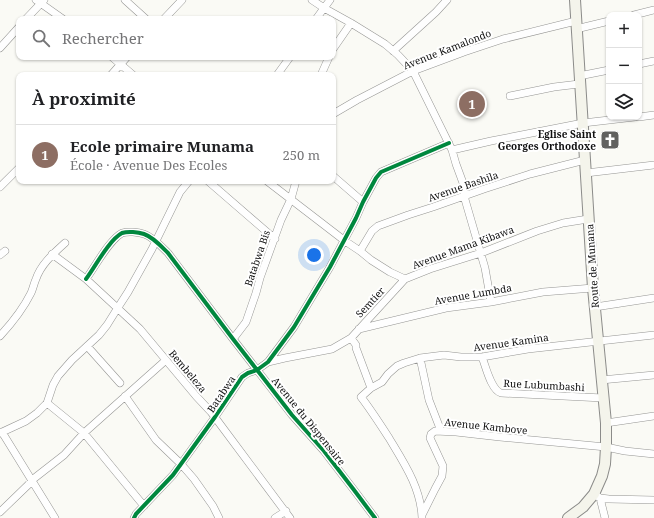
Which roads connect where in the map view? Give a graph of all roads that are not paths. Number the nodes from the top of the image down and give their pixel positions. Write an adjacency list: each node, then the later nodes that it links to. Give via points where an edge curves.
1 (125, 0): 13 (street)
2 (182, 0): 14 (street)
3 (312, 0): 8 (street)
4 (330, 0): 8 (street)
5 (446, 0): 22 (street)
6 (574, 0): 18 (main road, Route de Munana)
7 (40, 1): 11 (street); 12 (street)
8 (324, 8): 15 (street); 17 (street)
9 (654, 10): 10 (street)
10 (642, 13)
11 (28, 16)
12 (59, 16)
13 (143, 16)
14 (167, 16)
15 (318, 16)
16 (606, 21): 18 (street, Avenue Kamalondo)
17 (351, 22): 20 (street); 22 (street)
18 (576, 25): 30 (street, Avenue Kamalondo, via 503,39); 36 (main road, Route de Munana)
19 (16, 30): 21 (street)
20 (336, 44)
21 (0, 48)
22 (393, 51): 30 (street)
23 (115, 60): 29 (street)
24 (124, 60): 29 (street)
25 (288, 60): 34 (street)
26 (328, 60): 35 (street)
27 (654, 61): 28 (street)
28 (642, 63)
29 (120, 64): 32 (street); 33 (street)
30 (413, 71): 38 (street, Avenue Kamalondo); 43 (street)
31 (606, 71): 36 (street)
32 (114, 72)
33 (129, 72)
34 (279, 72)
35 (322, 72)
36 (579, 80): 37 (street); 42 (main road, Route de Munana)
37 (510, 96)
38 (336, 112)
39 (654, 115): 40 (street)
40 (642, 117)
41 (609, 120): 42 (street, Batabwa)
42 (583, 123): 43 (street, Batabwa); 44 (main road, Route de Munana)
43 (451, 146): 54 (street, via 463,183); 56 (street, Batabwa, via 381,172)
44 (585, 160): 47 (main road, Route de Munana); 54 (street, Avenue Bashila, via 530,174)
45 (654, 165): 47 (street)
46 (16, 171): 53 (street)
47 (586, 173): 57 (main road, Route de Munana)
48 (336, 179): 56 (street)
49 (187, 184): 59 (street)
50 (211, 184): 58 (street)
51 (271, 184): 55 (street, Avenue Mama Kibawa)
52 (295, 184): 55 (street, Batabwa Bis)
53 (0, 187)
54 (464, 196): 62 (street, Avenue Bashila, via 378,226); 63 (street)
55 (291, 199): 58 (street, Batabwa Bis); 60 (street, Avenue Mama Kibawa)
56 (362, 202): 60 (street, Batabwa)
57 (588, 219): 63 (street, Avenue Mama Kibawa, via 537,231); 67 (main road, Route de Munana)
58 (274, 239): 76 (street, Batabwa Bis, via 246,322)
59 (156, 241): 65 (street, via 137,232 124,232 107,248); 71 (street); 76 (street, Avenue du Dispensaire, via 168,253)
60 (345, 241): 62 (street, Avenue Mama Kibawa); 82 (street, Batabwa, via 294,327)
61 (65, 243): 64 (street)
62 (360, 251): 66 (street, Avenue Mama Kibawa)
63 (480, 253): 66 (street, Avenue Mama Kibawa); 69 (street)
64 (52, 254): 65 (street, Bembeleza); 74 (street, via 38,273 32,292 22,309)
65 (86, 279): 71 (street, Bembeleza)
66 (404, 280): 72 (street, Semtier)
67 (593, 288): 69 (street, Avenue Lumbda, via 542,292); 70 (main road, Route de Munana)
68 (654, 298): 70 (street)
69 (490, 302): 72 (street, Avenue Lumbda, via 446,308)
70 (595, 307): 77 (main road, Route de Munana)
71 (117, 308): 78 (street, via 108,325); 81 (street, Bembeleza, via 140,329)
72 (359, 329): 75 (street, Semtier)
73 (654, 335): 77 (street, Avenue Kamina)
74 (0, 336)
75 (351, 338): 82 (street, Semtier, via 332,349); 87 (street, via 356,344)
76 (233, 339): 83 (street, Avenue du Dispensaire)
77 (598, 341): 79 (street, Avenue Kamina); 85 (main road, Route de Munana)
78 (87, 346): 86 (street); 90 (street, via 58,376)
79 (482, 357): 80 (street, Avenue Kamina); 89 (street, Rue Lubumbashi, via 497,392)
80 (420, 358): 87 (street, Avenue Kamina, via 397,366 382,382); 94 (street, via 430,400)
81 (166, 360): 88 (street); 92 (street, Bembeleza)
82 (268, 362): 83 (street, Batabwa)
83 (257, 370): 92 (street, Batabwa, via 242,377); 112 (street, Avenue du Dispensaire)
84 (654, 375): 85 (street)
85 (601, 380): 89 (main road, Route de Munana)
86 (120, 382)
87 (371, 388): 107 (street, Avenue Kamina, via 361,397 407,467 420,502)
88 (125, 396): 96 (street); 99 (street, via 156,440)
89 (603, 398): 93 (main road, Route de Munana)
90 (47, 403): 95 (street, via 26,421); 96 (street)
91 (654, 416): 93 (street)
92 (215, 417): 99 (street, Batabwa); 104 (street, Bembeleza)
93 (606, 423): 97 (main road, Route de Munana)
94 (441, 431): 97 (street, Avenue Kambove); 107 (street, Avenue Kambove, via 435,431 430,438 443,466 442,476)
95 (1, 432): 100 (street)
96 (84, 433): 100 (street, via 64,455); 103 (street)
97 (606, 447): 98 (street, Avenue Kambove); 101 (main road, Route de Munana, via 606,464)
98 (654, 454)
99 (181, 464): 103 (street, Batabwa); 109 (street, via 200,487)
100 (32, 480): 105 (street); 108 (street)
101 (597, 496): 102 (street); 113 (main road, Route de Munana); 114 (street)
102 (654, 500)
103 (144, 506): 106 (street, Batabwa)
104 (286, 511): 110 (street); 111 (street, Bembeleza)
105 (0, 512)
106 (136, 517)
107 (422, 517)
108 (55, 518)
109 (219, 518)
110 (275, 518)
111 (290, 518)
112 (375, 518)
113 (568, 518)
114 (605, 518)

